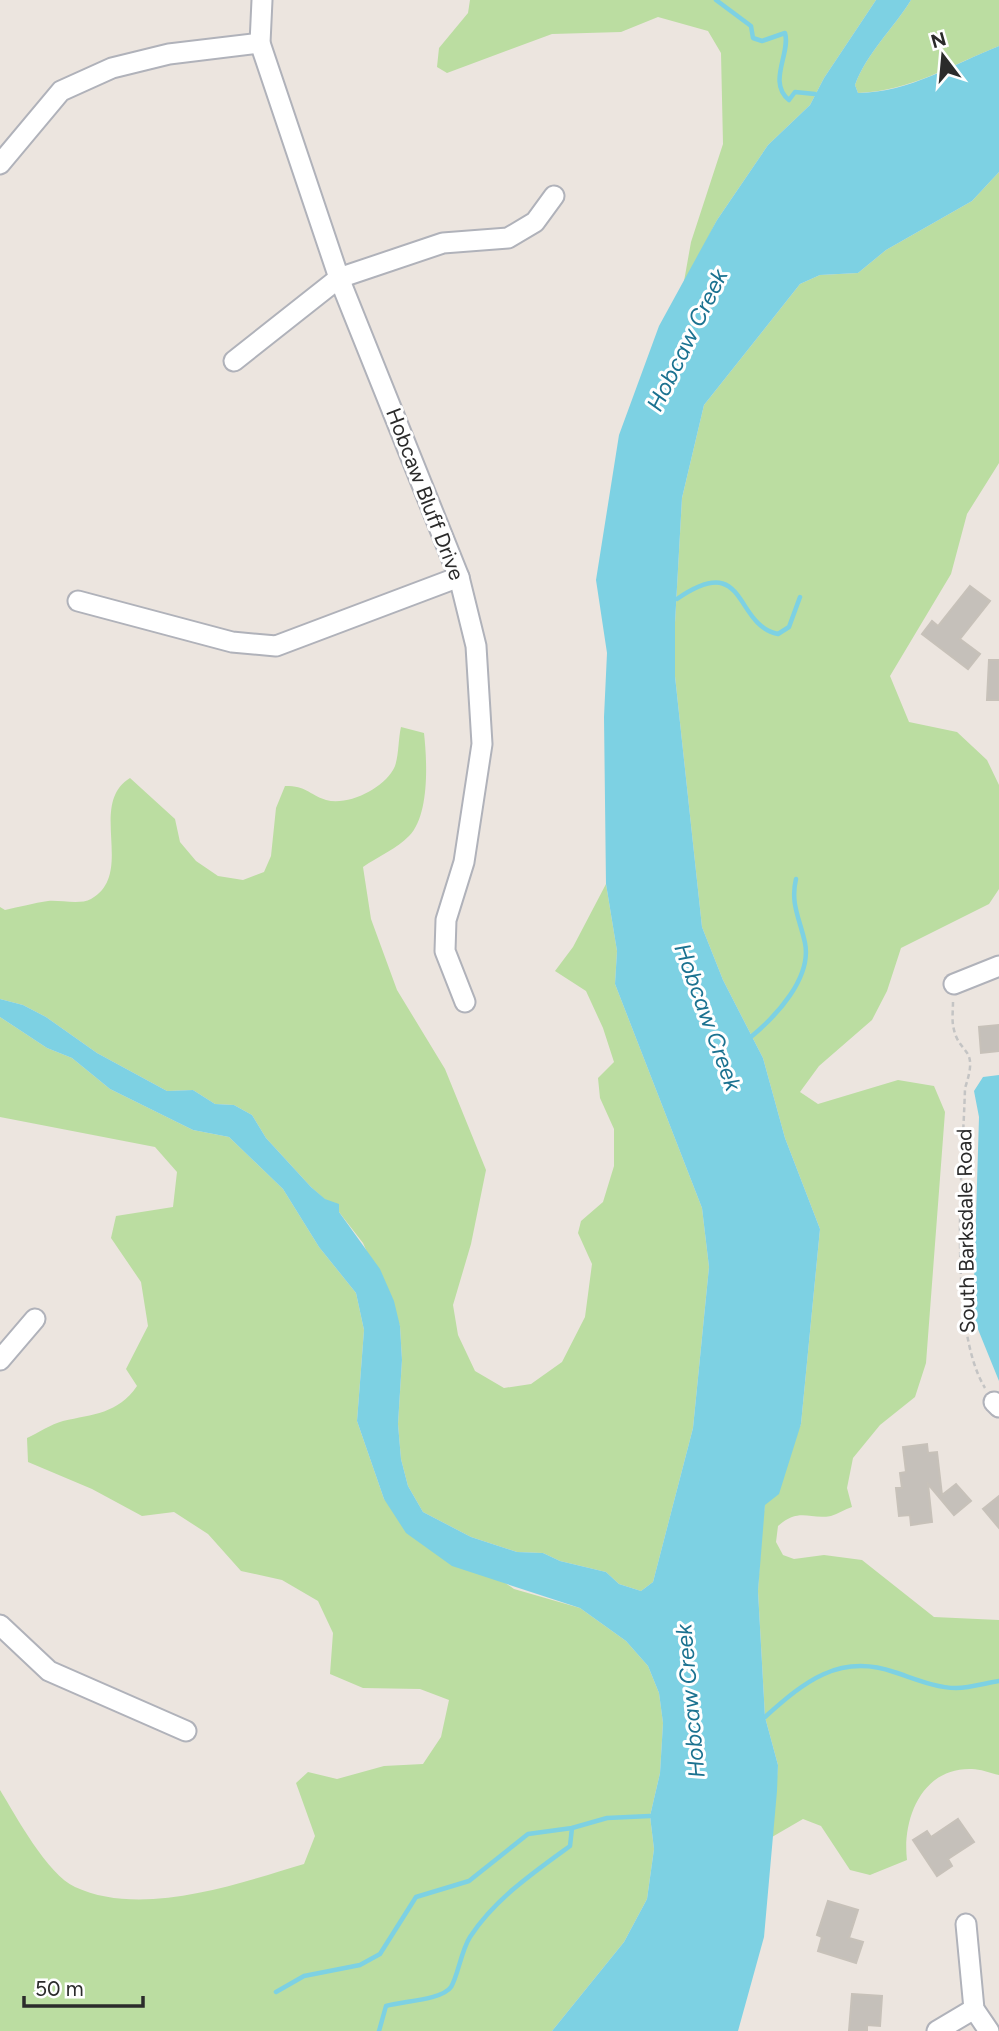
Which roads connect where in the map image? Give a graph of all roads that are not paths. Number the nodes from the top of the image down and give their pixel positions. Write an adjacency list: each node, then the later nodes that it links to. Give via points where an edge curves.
1 (262, 0): 2 (street, Hobcaw Bluff Drive)
2 (260, 43): 3 (street, via 169,54 111,68 61,91); 5 (street, Hobcaw Bluff Drive)
3 (0, 164)
4 (554, 196): 5 (street, via 535,222 509,238 443,243)
5 (339, 278): 6 (street); 7 (street, Hobcaw Bluff Drive)
6 (234, 361)
7 (459, 577): 8 (street, via 276,646 232,642); 11 (street, Hobcaw Bluff Drive, via 476,646 482,744 464,862 446,920 445,951)
8 (78, 601)
9 (999, 966): 10 (street)
10 (954, 984)
11 (465, 1002)
12 (36, 1319): 13 (street)
13 (0, 1360)
14 (0, 1625): 15 (street, via 49,1671)
15 (186, 1731)
16 (966, 1924): 17 (street)
17 (974, 2009): 18 (street); 19 (street)
18 (937, 2031)
19 (989, 2031)

